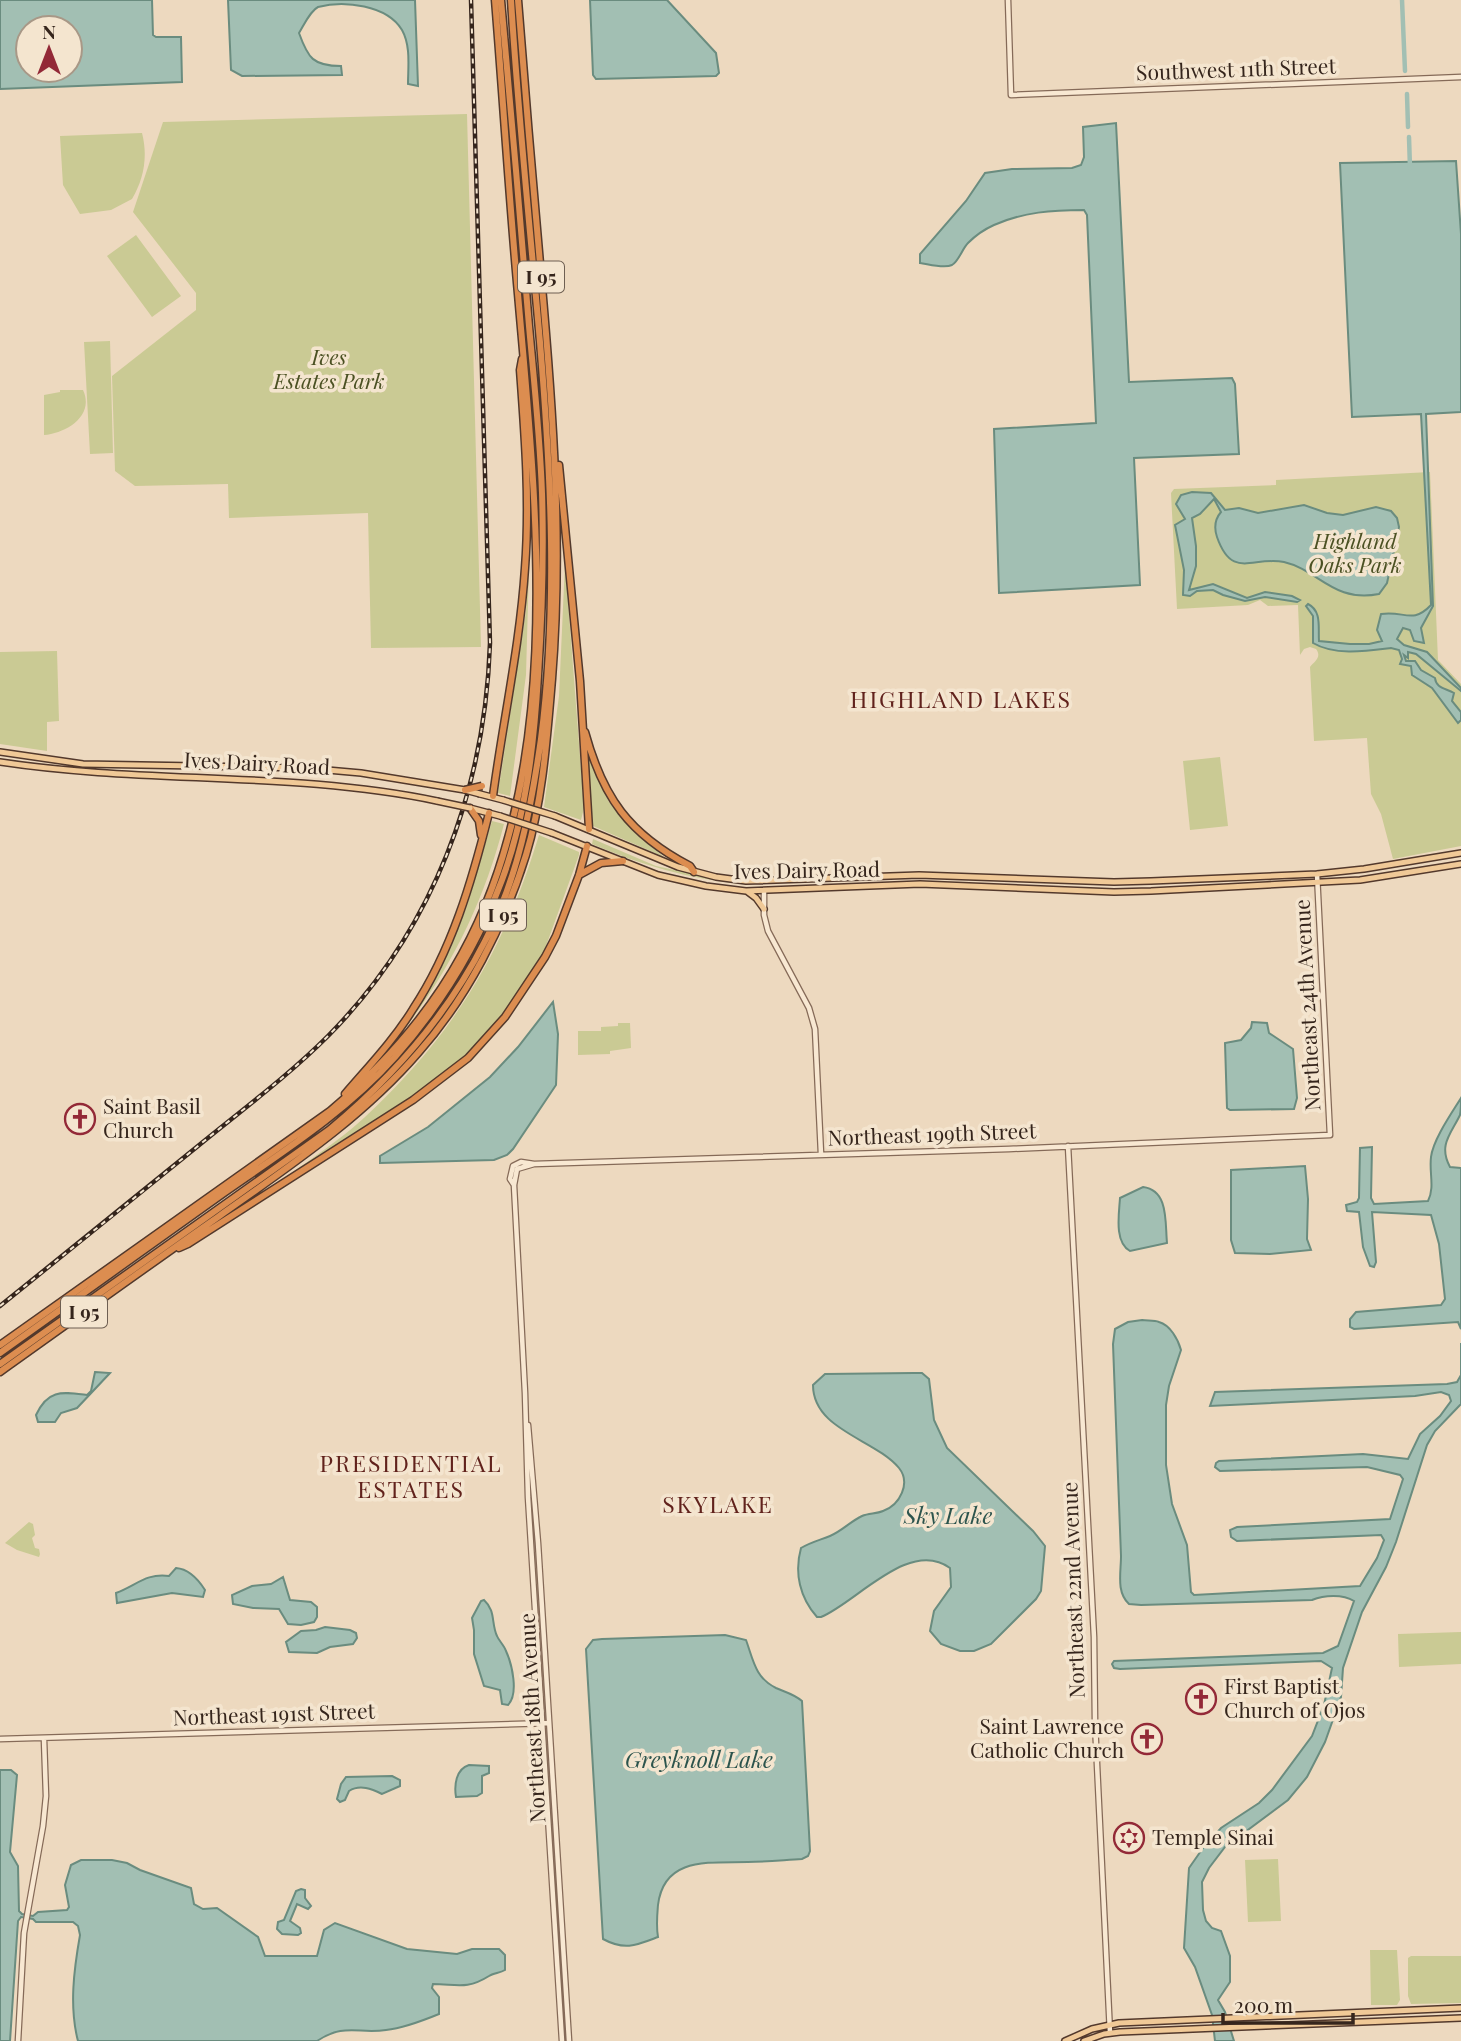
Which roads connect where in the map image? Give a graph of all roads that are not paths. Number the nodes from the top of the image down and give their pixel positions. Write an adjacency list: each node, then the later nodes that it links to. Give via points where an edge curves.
1 (495, 0): 7 (highway, I 95)
2 (501, 0): 38 (highway, via 543,549 530,760 502,880 448,987 370,1083 282,1152)
3 (511, 0): 39 (highway, via 553,556 546,699 534,789 506,893 456,993 414,1050 356,1108)
4 (518, 0): 8 (highway, I 95)
5 (1008, 0): 6 (street, Southwest 11th Street, via 1012,95)
6 (1461, 77)
7 (523, 346): 12 (highway, via 526,559); 31 (highway, I 95, via 537,576 530,714 506,847 484,908 434,1000 401,1042)
8 (555, 438): 9 (highway); 36 (highway, I 95, via 557,594 547,737 526,854 499,925 452,1008 382,1092)
9 (583, 724): 17 (highway); 23 (highway, via 596,770 615,804 642,834)
10 (0, 752): 13 (main road, Ives Dairy Road, via 83,764 305,768 384,775)
11 (0, 762): 15 (main road, Ives Dairy Road, bridge, via 92,774 345,786)
12 (495, 772): 13 (highway, bridge, via 482,786); 14 (highway)
13 (465, 790): 14 (main road, Ives Dairy Road, bridge)
14 (492, 796): 16 (main road); 17 (main road, Ives Dairy Road, bridge)
15 (473, 809): 16 (main road, Ives Dairy Road); 18 (highway)
16 (489, 813): 18 (highway); 19 (main road, Ives Dairy Road, bridge)
17 (589, 829): 19 (main road); 23 (main road, Ives Dairy Road)
18 (481, 839): 31 (highway, via 458,920 423,993 390,1043)
19 (586, 846): 21 (main road, Ives Dairy Road); 25 (highway)
20 (1461, 853): 24 (main road, Ives Dairy Road)
21 (622, 861): 25 (highway, via 601,863); 28 (main road, Ives Dairy Road, via 691,884)
22 (1461, 864): 27 (main road, Ives Dairy Road)
23 (694, 872): 26 (main road, Ives Dairy Road)
24 (1317, 874): 26 (main road, Ives Dairy Road, via 1114,882 919,875); 27 (street, Northeast 24th Avenue)
25 (579, 875): 36 (highway, via 537,972 468,1058 413,1100)
26 (763, 881): 29 (main road)
27 (1317, 883): 29 (main road, Ives Dairy Road, via 1114,892 920,884); 32 (street, Northeast 24th Avenue)
28 (746, 891): 29 (main road, Ives Dairy Road); 30 (main road)
29 (764, 891): 30 (street)
30 (764, 909): 34 (street, via 768,931 809,1008 815,1029)
31 (330, 1111): 37 (highway, I 95)
32 (1330, 1135): 33 (street, Northeast 199th Street)
33 (1068, 1146): 34 (street, Northeast 199th Street); 49 (street, Northeast 22nd Avenue)
34 (821, 1154): 35 (street, Northeast 199th Street)
35 (534, 1164): 41 (street, Northeast 18th Avenue, via 517,1169 514,1185)
36 (167, 1253): 40 (highway, I 95)
37 (0, 1345)
38 (0, 1353)
39 (0, 1364)
40 (0, 1372)
41 (525, 1393): 42 (street, Northeast 18th Avenue); 43 (street, Northeast 18th Avenue)
42 (542, 1723): 43 (street, Northeast 191st Street); 44 (street, Northeast 191st Street); 53 (street, Northeast 18th Avenue)
43 (549, 1723): 54 (street, Northeast 18th Avenue)
44 (44, 1739): 45 (street, Northeast 191st Street); 52 (street, via 43,1826 27,1910)
45 (0, 1740)
46 (1461, 2008): 48 (main road)
47 (1460, 2018): 50 (main road)
48 (1193, 2020): 49 (main road); 50 (main road)
49 (1109, 2024): 51 (street, Northeast 22nd Avenue); 55 (main road)
50 (1193, 2029): 51 (main road)
51 (1110, 2033): 56 (main road)
52 (18, 2041)
53 (562, 2041)
54 (569, 2041)
55 (1065, 2041)
56 (1084, 2041)

